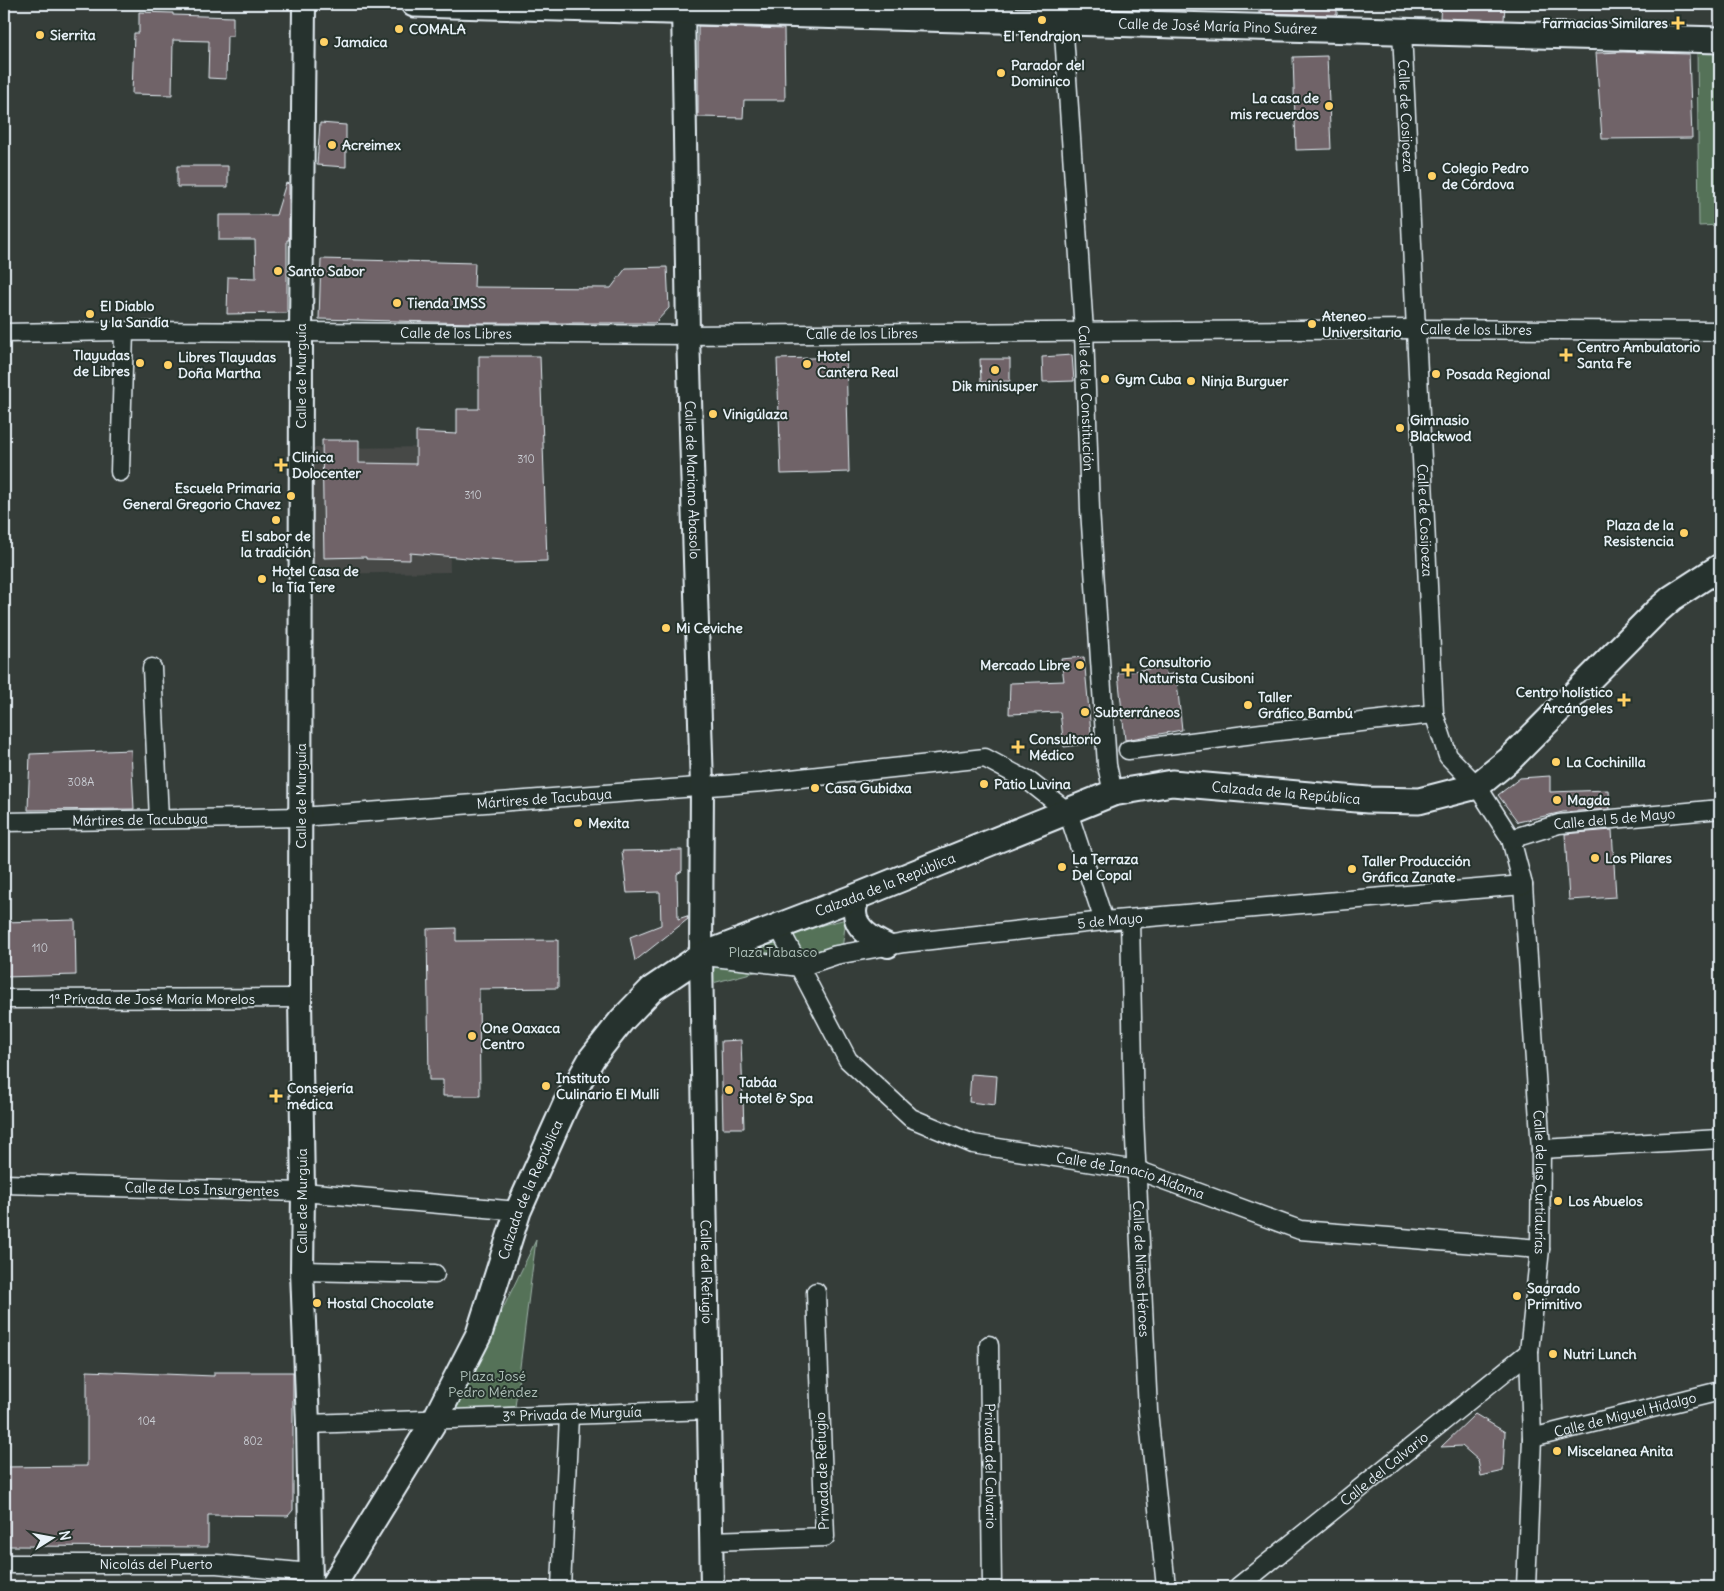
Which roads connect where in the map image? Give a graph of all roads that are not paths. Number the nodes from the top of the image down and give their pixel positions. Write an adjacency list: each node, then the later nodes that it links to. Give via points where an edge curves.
1 (304, 4): 11 (street, Calle de Murguía)
2 (414, 4): 3 (main road, Calle de José María Pino Suárez)
3 (683, 7): 4 (main road, Calle de José María Pino Suárez); 13 (street, Calle de Mariano Abasolo)
4 (1063, 13): 5 (main road, Calle de José María Pino Suárez); 9 (street, Calle de la Constitución)
5 (1402, 31): 6 (main road, Calle de José María Pino Suárez); 7 (street, Calle de Cosijoeza)
6 (1720, 40)
7 (1416, 329): 9 (street, Calle de los Libres); 10 (street, Calle de los Libres); 17 (street, Calle de Cosijoeza)
8 (124, 331): 11 (street, Calle de los Libres); 12 (street, Calle de los Libres); 14 (street)
9 (1084, 331): 13 (street, Calle de los Libres); 21 (street, Calle de la Constitución, via 1090,509 1106,753)
10 (1720, 331)
11 (301, 332): 13 (street, Calle de los Libres); 24 (street, Calle de Murguía)
12 (4, 333)
13 (688, 335): 19 (street, Calle de Mariano Abasolo)
14 (120, 472)
15 (1720, 567): 20 (main road, Calzada de la República, via 1656,612 1510,760)
16 (152, 668): 25 (street)
17 (1434, 714): 18 (street); 20 (street, Calle de Cosijoeza, via 1448,756)
18 (1128, 750)
19 (702, 786): 23 (street, Mártires de Tacubaya, via 985,758 1030,782); 24 (street, Mártires de Tacubaya); 34 (street, Calle de Mariano Abasolo)
20 (1478, 786): 21 (main road, Calzada de la República, via 1419,801 1368,800 1172,784); 27 (street, Calle de las Curtidurías)
21 (1113, 793): 23 (main road, Calzada de la República)
22 (1720, 809): 27 (street, Calle del 5 de Mayo, via 1558,824)
23 (1068, 812): 29 (main road, Calzada de la República); 31 (street)
24 (301, 817): 25 (street, Mártires de Tacubaya); 36 (street, Calle de Murguía)
25 (159, 819): 26 (street, Mártires de Tacubaya)
26 (4, 822)
27 (1510, 839): 28 (street, Calle de las Curtidurías)
28 (1523, 885): 30 (street, 5 de Mayo); 39 (street, Calle de las Curtidurías)
29 (858, 896): 32 (main road, Calzada de la República); 33 (street, via 854,913 860,927 874,940)
30 (1130, 919): 31 (street, 5 de Mayo); 40 (street, Calle de Niños Héroes)
31 (1104, 921): 33 (street, 5 de Mayo)
32 (778, 926): 34 (main road, Calzada de la República); 35 (street, Calle de Ignacio Aldama)
33 (888, 946): 35 (street, 5 de Mayo, via 836,955)
34 (701, 956): 35 (street, 5 de Mayo); 43 (main road, Calzada de la República, via 652,989 592,1058 566,1104); 51 (street, Calle del Refugio)
35 (800, 967): 40 (street, Calle de Ignacio Aldama, via 848,1060 911,1118 973,1144)
36 (300, 998): 37 (street, 1ª Prívada de José María Morelos); 42 (street, Calle de Murguía)
37 (4, 999)
38 (1720, 1139): 39 (street)
39 (1541, 1149): 44 (street, Calle de las Curtidurías)
40 (1137, 1170): 44 (street, Calle de Ignacio Aldama, via 1300,1230); 63 (street, Calle de Niños Héroes, via 1148,1411)
41 (4, 1184): 42 (street, Calle de Los Insurgentes)
42 (303, 1192): 43 (street, Calle de Los Insurgentes); 45 (street, Calle de Murguía)
43 (518, 1211): 53 (main road, Calzada de la República, via 478,1334)
44 (1540, 1249): 49 (street, Calle de las Curtidurías)
45 (302, 1271): 46 (street); 54 (street, Calle de Murguía)
46 (435, 1274)
47 (816, 1292): 56 (street, Privada de Refugio, via 825,1538)
48 (989, 1345): 62 (street, Privada del Calvario)
49 (1529, 1352): 55 (street, Calle de las Curtidurías); 64 (street, Calle del Calvario)
50 (1720, 1391): 55 (street, Calle de Miguel Hidalgo)
51 (709, 1410): 52 (street, 3ª Privada de Murguía); 56 (street, Calle del Refugio)
52 (569, 1416): 53 (street, 3ª Privada de Murguía); 60 (street)
53 (436, 1418): 54 (street, 3ª Privada de Murguía); 59 (main road, Calzada de la República)
54 (308, 1424): 58 (street, Calle de Murguía)
55 (1532, 1438): 65 (street, Calle de las Curtidurías)
56 (711, 1541): 61 (street, Calle del Refugio)
57 (4, 1564): 58 (street, Nicolás del Puerto, via 217,1564)
58 (310, 1580)
59 (332, 1587)
60 (561, 1587)
61 (712, 1587)
62 (992, 1587)
63 (1166, 1587)
64 (1238, 1587)
65 (1526, 1587)

